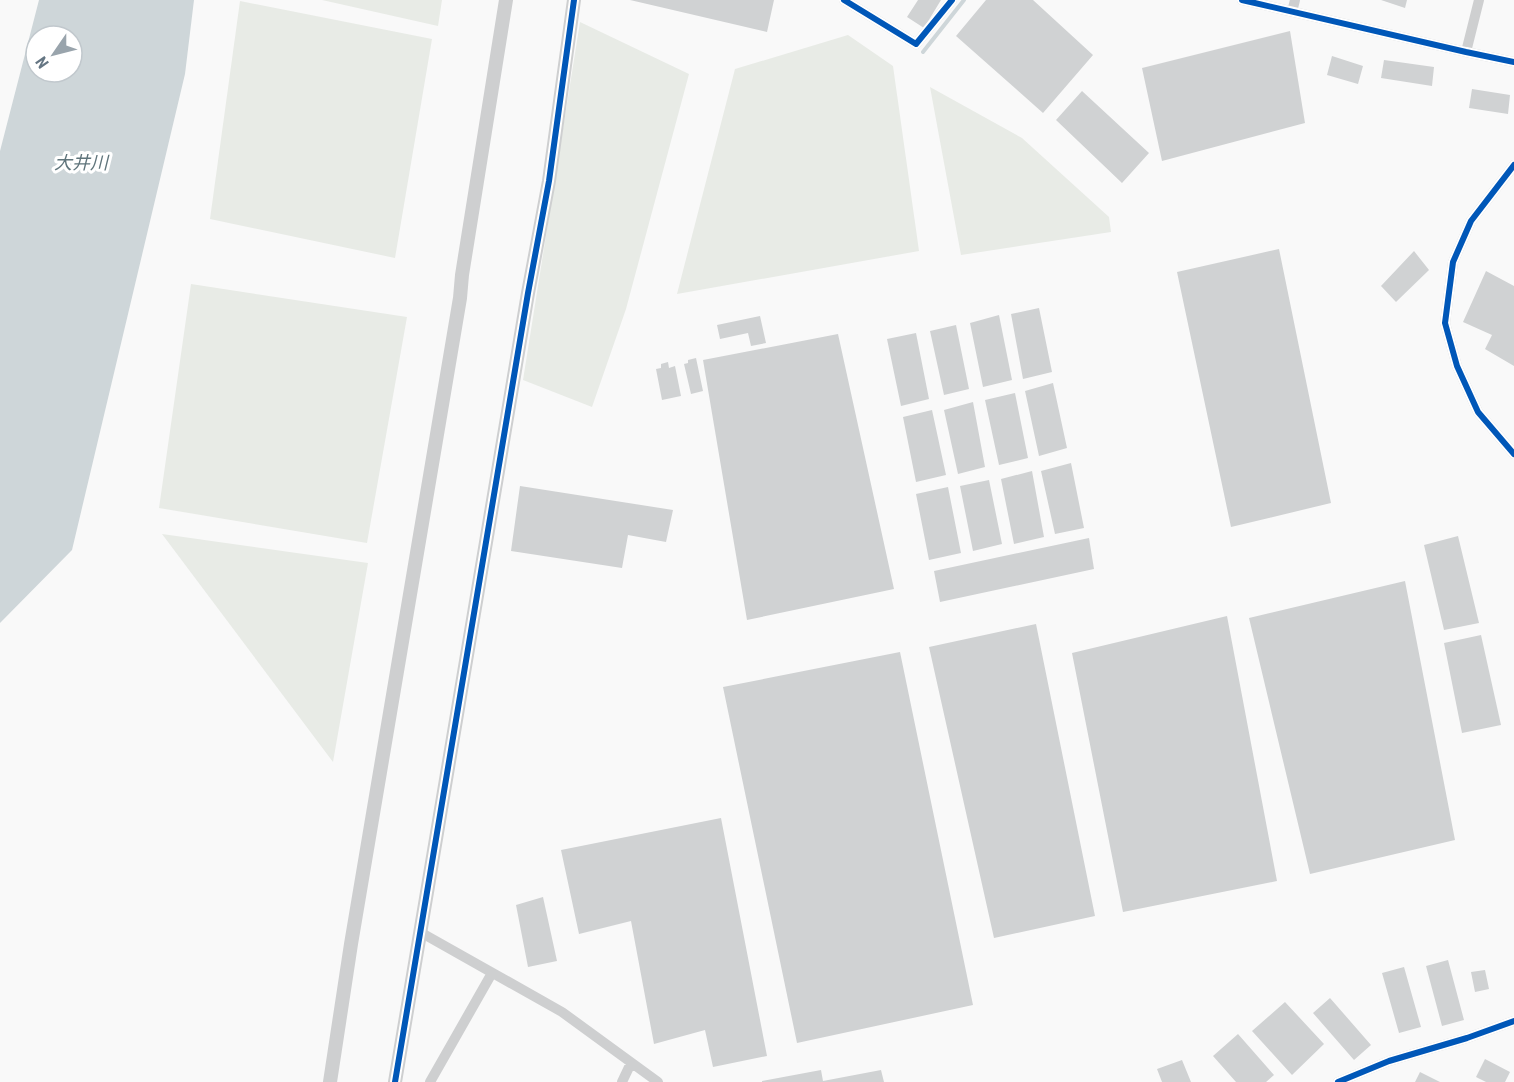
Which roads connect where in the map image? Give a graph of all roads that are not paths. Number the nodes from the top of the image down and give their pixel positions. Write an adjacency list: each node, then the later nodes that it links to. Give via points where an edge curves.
1 (506, 0): 17 (street)
2 (574, 0): 13 (street, via 549,181)
3 (844, 0): 4 (street, via 916,44)
4 (952, 0)
5 (1242, 0): 8 (street)
6 (1295, 0): 8 (street)
7 (1479, 0): 9 (street)
8 (1292, 12): 9 (street)
9 (1466, 52): 10 (street)
10 (1514, 62)
11 (1514, 165): 12 (street, via 1471,221 1457,252 1444,323 1457,366 1478,412)
12 (1514, 454)
13 (420, 932): 14 (street); 18 (street)
14 (492, 972): 16 (street, via 562,1012); 19 (street)
15 (1514, 1021): 22 (street, via 1389,1061)
16 (631, 1063): 20 (street); 21 (street)
17 (330, 1082)
18 (395, 1082)
19 (430, 1082)
20 (622, 1082)
21 (658, 1082)
22 (1338, 1082)

